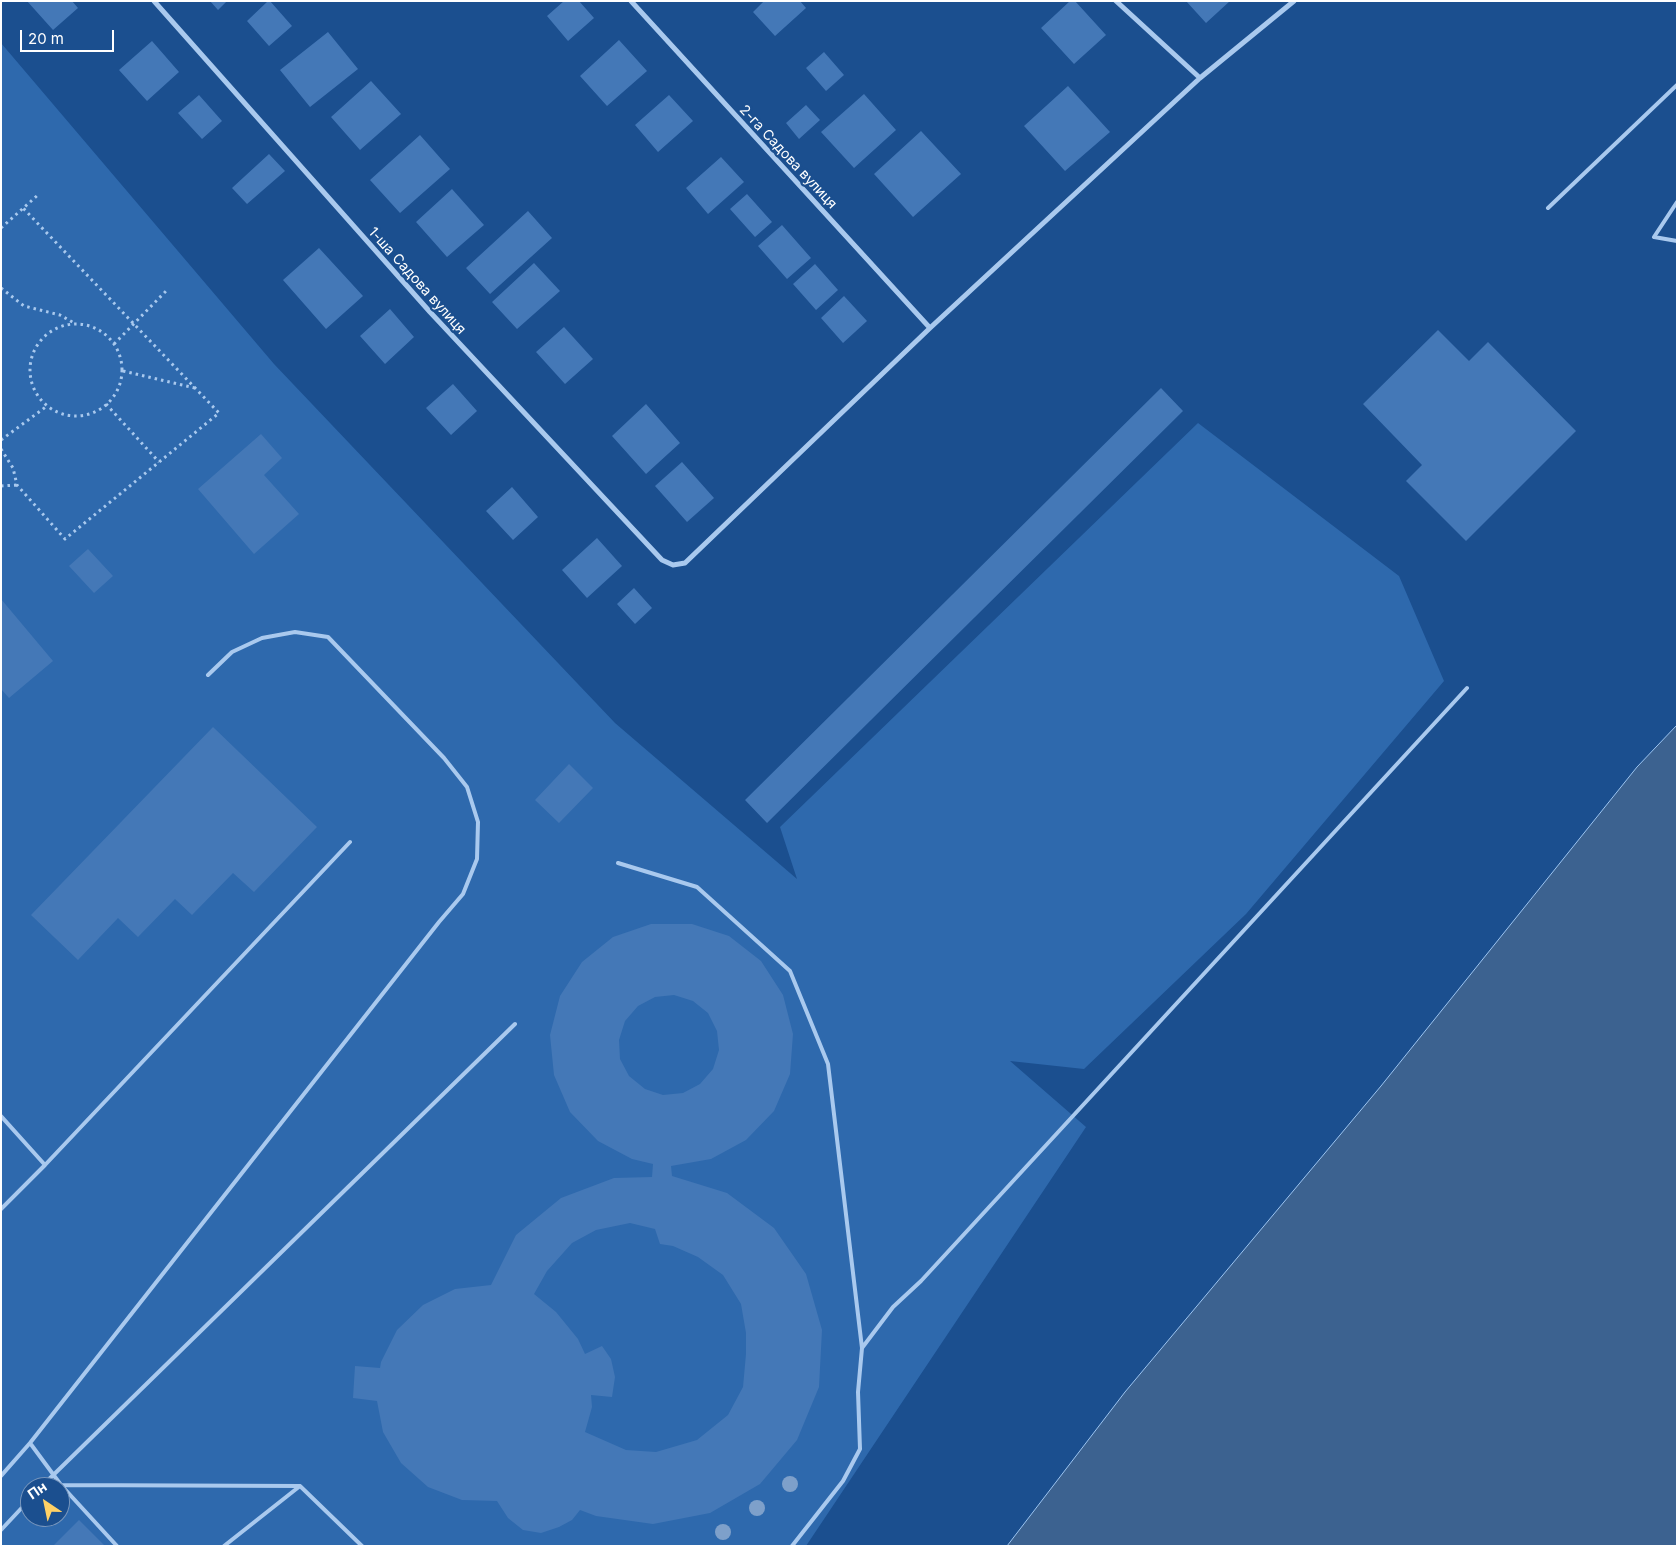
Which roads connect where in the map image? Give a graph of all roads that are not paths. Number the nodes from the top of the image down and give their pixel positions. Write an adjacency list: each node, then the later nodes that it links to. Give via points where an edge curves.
1 (154, 1): 10 (street, 1-ша Садова вулиця, via 430,312 662,560 673,564 685,563)
2 (630, 1): 10 (street, 2-га Садова вулиця)
3 (1116, 1): 5 (street)
4 (1294, 1): 5 (street)
5 (1200, 78): 10 (street)
6 (1677, 85): 8 (lane)
7 (1677, 202): 9 (lane, via 1654,237)
8 (1548, 208)
9 (1677, 241)
10 (930, 328)
11 (208, 676): 20 (lane, via 232,652 262,638 295,632 328,637 444,758 467,787 478,822 477,859 463,894)
12 (1467, 688): 19 (lane, via 921,1281 893,1307)
13 (350, 842): 17 (lane)
14 (618, 863): 19 (lane, via 697,888 790,971 828,1064)
15 (515, 1024): 21 (lane)
16 (1, 1116): 17 (lane)
17 (45, 1165): 18 (lane)
18 (1, 1209)
19 (862, 1348): 33 (lane, via 858,1392 860,1449 843,1481)
20 (30, 1443): 21 (lane); 22 (lane)
21 (53, 1474): 23 (lane); 24 (lane)
22 (1, 1476)
23 (50, 1477)
24 (55, 1477)
25 (70, 1485): 26 (lane)
26 (300, 1486): 31 (lane); 32 (lane)
27 (70, 1495): 30 (lane)
28 (20, 1510): 29 (lane)
29 (1, 1530)
30 (117, 1546)
31 (224, 1546)
32 (362, 1546)
33 (792, 1546)

